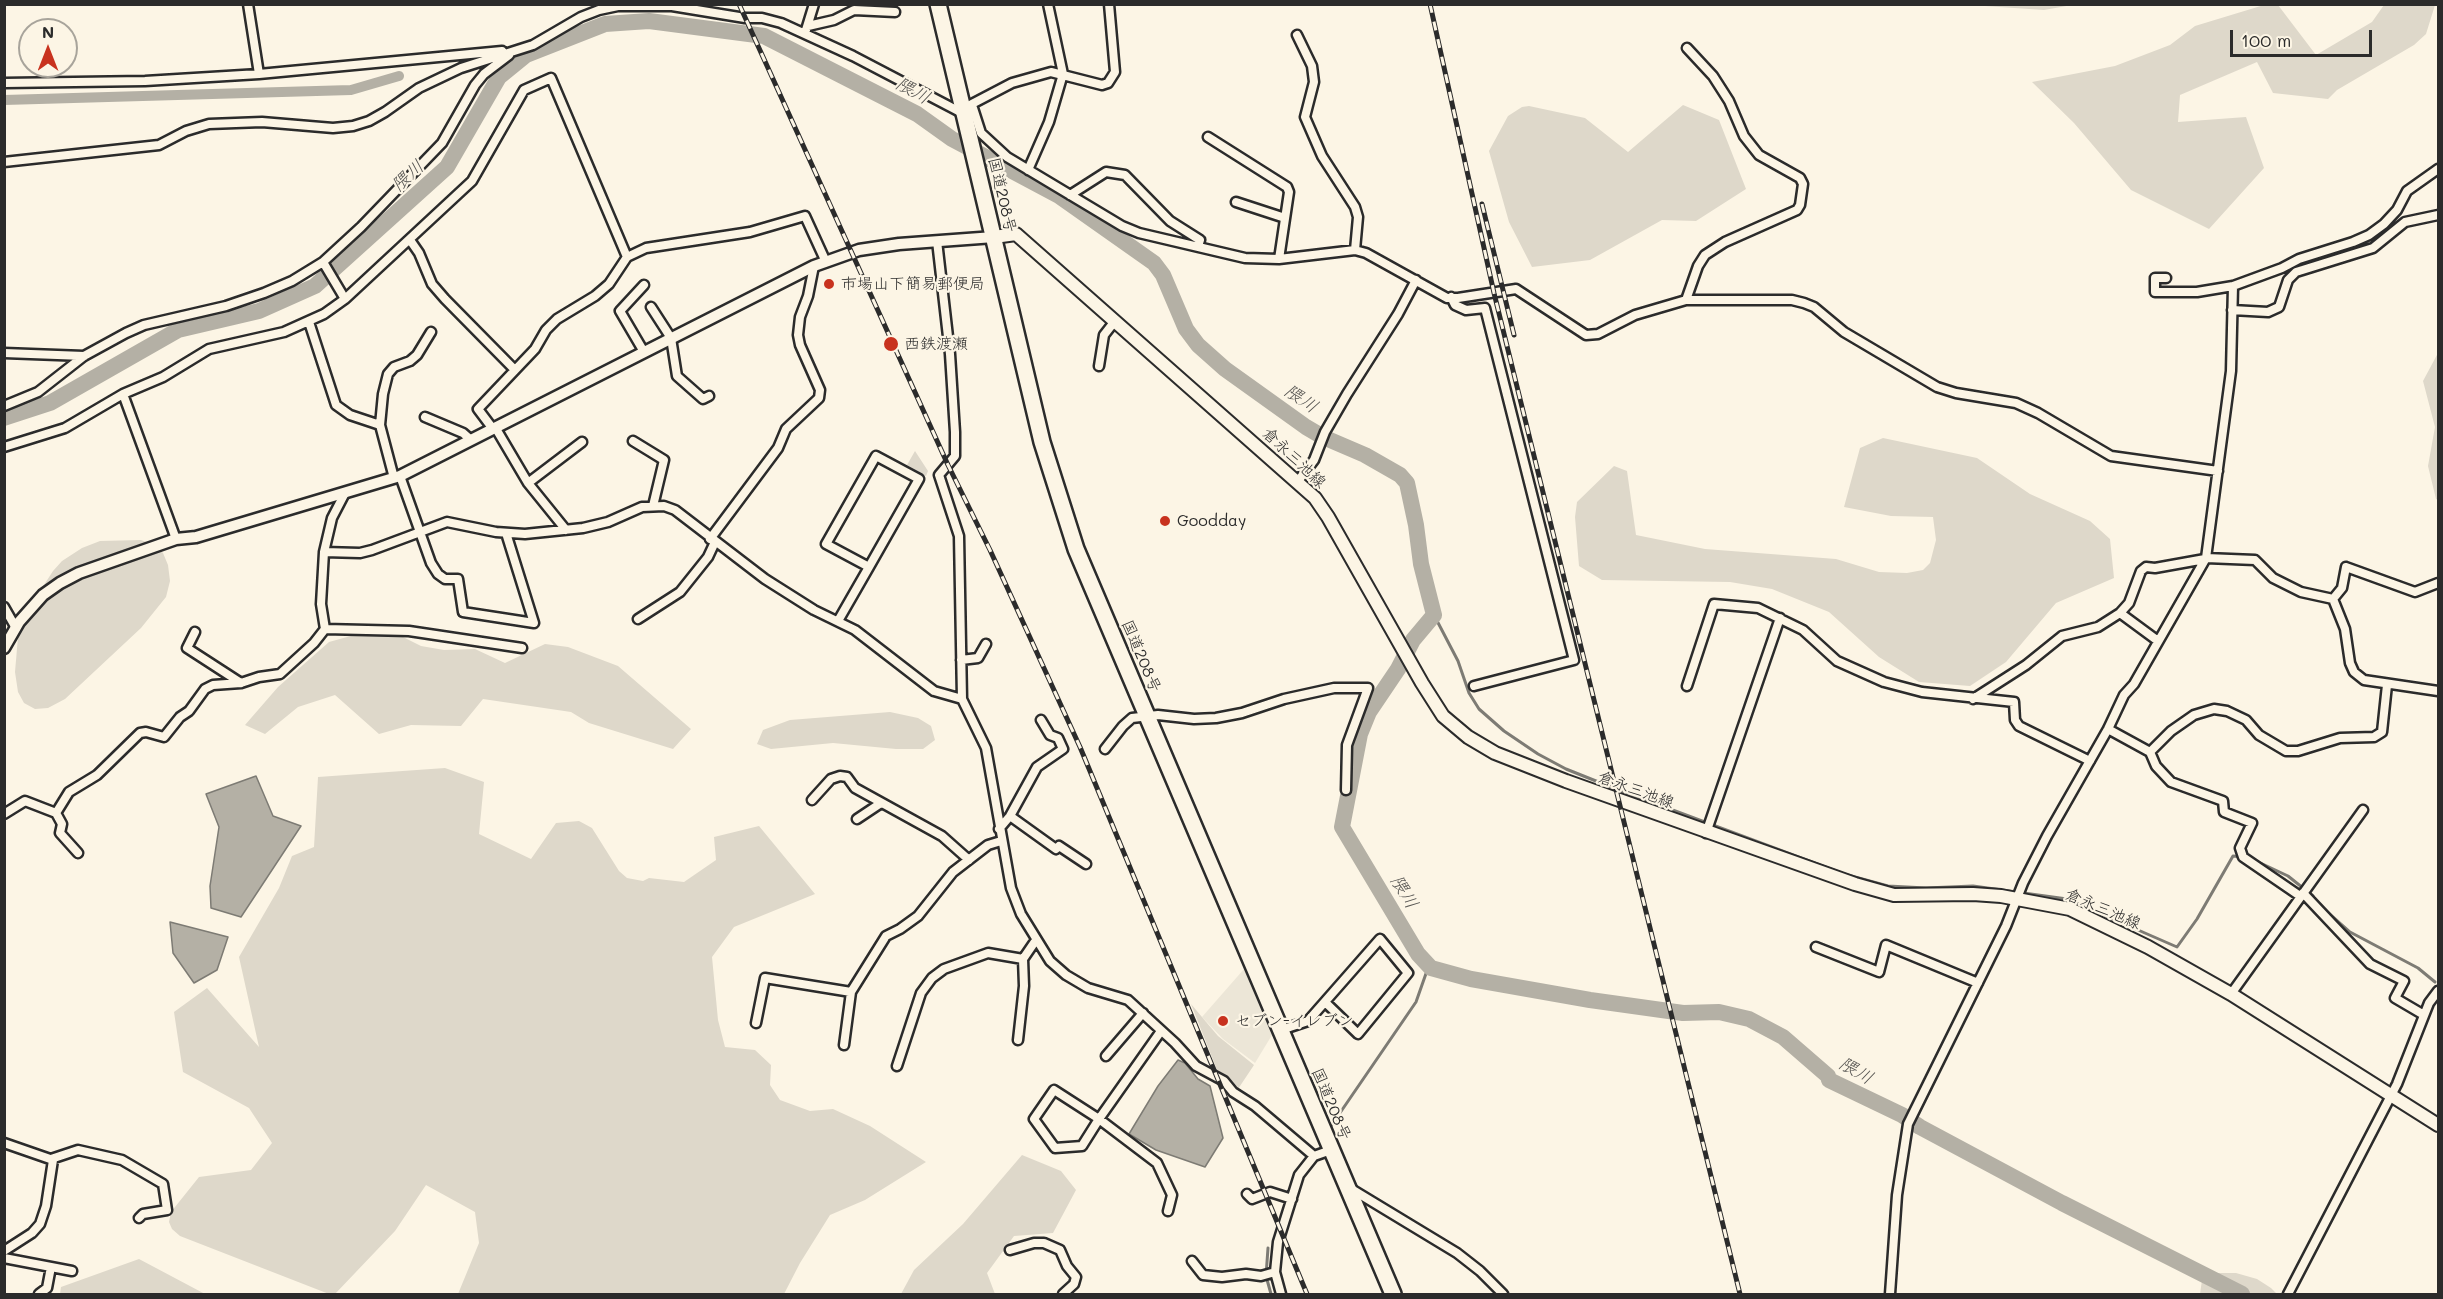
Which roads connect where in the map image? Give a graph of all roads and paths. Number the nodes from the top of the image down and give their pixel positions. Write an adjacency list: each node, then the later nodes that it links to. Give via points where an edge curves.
1 (248, 4): 11 (street)
2 (814, 4): 7 (street)
3 (938, 4): 14 (highway, 国道208号)
4 (1048, 4): 12 (street)
5 (1109, 4): 12 (street, via 1113,78 1102,85)
6 (895, 12): 7 (street, via 854,10)
7 (806, 29): 10 (street, via 762,18 672,6 618,6 581,16 533,45); 14 (street)
8 (1297, 35): 27 (street, via 1312,66 1314,82 1305,117 1322,156 1355,207)
9 (1687, 48): 39 (street, via 1713,76 1750,145 1759,155 1800,178 1803,184 1797,210 1705,255)
10 (514, 51): 11 (street); 16 (street, via 453,72 419,88 369,121 353,126 209,124 159,145); 31 (street, via 479,80 442,143)
11 (260, 74): 13 (street)
12 (1063, 74): 14 (street, via 1051,72 1012,83); 18 (street, via 1049,122)
13 (4, 84)
14 (967, 111): 18 (street, via 981,133); 23 (highway, 国道208号)
15 (1208, 137): 22 (street, via 1287,187)
16 (4, 162)
17 (2439, 169): 36 (street, via 2407,191 2397,210 2369,235)
18 (1028, 170): 19 (street)
19 (1070, 195): 26 (street, via 1139,233); 26 (street, via 1106,172 1125,175 1170,221 1200,240)
20 (1236, 202): 22 (street)
21 (2439, 215): 41 (street, via 2405,222 2373,248 2296,273 2288,280 2279,307 2268,312)
22 (1285, 218): 29 (street)
23 (994, 237): 25 (street); 42 (main road, 倉永三池線, via 1016,234); 97 (highway, 国道208号, via 1057,495)
24 (410, 240): 28 (street, via 472,181 524,90 551,78); 38 (street); 50 (street, via 432,284)
25 (937, 241): 30 (street, via 859,250); 89 (street, via 955,432 955,456 939,475 959,536)
26 (1198, 246): 29 (street, via 1245,258)
27 (1355, 250): 29 (street); 34 (street)
28 (627, 256): 30 (street, via 646,248 750,232 805,216); 50 (street, via 609,284 558,319)
29 (1279, 259)
30 (826, 262): 32 (street)
31 (325, 265): 38 (street); 48 (street, via 226,306 144,325)
32 (814, 266): 45 (street); 71 (street, via 798,334 820,390 819,398 786,429 778,448)
33 (2166, 278): 36 (street, via 2155,278 2155,292 2197,292)
34 (1416, 280): 37 (street); 63 (street)
35 (644, 285): 46 (street, via 620,311)
36 (2233, 286): 41 (street)
37 (1451, 297): 39 (street, via 1516,289 1587,335); 92 (street, via 1455,305 1466,310 1485,308 1574,660)
38 (345, 299): 43 (street)
39 (1686, 300): 61 (street, via 1804,303 1844,332 1937,387 2016,403 2111,456)
40 (651, 307): 45 (street)
41 (2232, 310): 61 (street, via 2231,371)
42 (1115, 321): 49 (street, via 1104,335); 63 (main road, 倉永三池線)
43 (309, 322): 51 (street, via 284,332 209,349 164,376); 55 (street, via 336,405 350,415)
44 (431, 332): 55 (street, via 417,355 388,374)
45 (672, 338): 46 (street); 52 (street, via 677,376 703,399)
46 (644, 352): 56 (street)
47 (4, 354): 48 (street)
48 (84, 356): 53 (street, via 38,392)
49 (1099, 366)
50 (514, 369): 56 (street, via 478,409)
51 (123, 394): 60 (street, via 65,428); 70 (street)
52 (709, 396)
53 (4, 406)
54 (425, 417): 57 (street)
55 (380, 425): 62 (street)
56 (494, 428): 57 (street); 64 (street)
57 (471, 440): 62 (street)
58 (633, 441): 66 (street, via 664,460)
59 (582, 442): 64 (street)
60 (4, 447)
61 (2218, 471): 73 (street)
62 (397, 477): 65 (street); 68 (street)
63 (1298, 482): 112 (main road, 倉永三池線, via 1328,517 1443,716 1495,753)
64 (528, 483): 67 (street)
65 (345, 493): 70 (street, via 196,537); 72 (street, via 332,518)
66 (653, 506): 67 (street, via 608,522); 71 (street, via 675,510)
67 (566, 530): 69 (street)
68 (421, 531): 69 (street, via 447,522); 69 (street, via 438,574 445,579 458,579 463,612 534,623); 72 (street, via 360,553)
69 (506, 533)
70 (176, 539): 82 (street, via 60,583 43,594)
71 (713, 540): 80 (street, via 708,557 680,592); 81 (street, via 775,585)
72 (324, 552): 83 (street, via 321,604)
73 (2205, 558): 76 (street, via 2254,560 2273,578 2301,592); 78 (street, via 2146,567 2130,603); 85 (street)
74 (869, 567): 74 (street, via 919,479 876,456 826,544); 81 (street)
75 (2439, 582): 76 (street, via 2415,592 2346,567 2342,588)
76 (2333, 599): 91 (street, via 2354,672 2364,680)
77 (4, 607): 82 (street)
78 (2120, 613): 85 (street); 96 (street, via 2098,627 2062,636)
79 (1780, 618): 93 (street, via 1758,608 1714,604); 96 (street, via 1803,630 1837,661 1862,674 1900,688); 112 (street)
80 (638, 619)
81 (838, 621): 95 (street, via 934,691)
82 (16, 628): 86 (street)
83 (325, 630): 88 (street, via 409,631); 90 (street, via 280,674)
84 (195, 632): 90 (street, via 187,648)
85 (2158, 641): 99 (street)
86 (5, 644)
87 (986, 644): 89 (street, via 978,657)
88 (522, 648)
89 (961, 660): 95 (street)
90 (241, 684): 107 (street, via 205,688 164,737 140,733 98,775 75,786)
91 (2387, 685): 94 (street); 101 (street, via 2382,732 2374,737 2340,738 2286,751 2259,735 2246,720 2214,709 2194,715)
92 (1474, 686)
93 (1687, 686)
94 (2439, 692)
95 (962, 699): 111 (street, via 986,748)
96 (1973, 699): 102 (street, via 2014,702 2019,726)
97 (1146, 716): 100 (street, via 1132,718); 103 (street, via 1216,718 1334,688 1368,688 1347,745); 130 (highway, 国道208号)
98 (1041, 720): 109 (street, via 1063,749 1037,767)
99 (2108, 729): 101 (street); 102 (street)
100 (1105, 750)
101 (2150, 752): 117 (street, via 2156,766 2171,782 2223,801 2224,812 2252,824 2240,848 2243,857)
102 (2090, 760): 118 (street)
103 (1346, 790)
104 (812, 800): 105 (street, via 831,779 840,776)
105 (881, 802): 110 (street); 115 (street, via 942,836)
106 (2363, 810): 117 (street)
107 (56, 813): 108 (street, via 25,801); 114 (street, via 62,824 60,833)
108 (4, 814)
109 (1010, 816): 111 (street); 116 (street, via 1056,849 1059,846)
110 (857, 819)
111 (999, 829): 113 (street)
112 (1706, 833): 118 (main road, 倉永三池線, via 1894,895 1973,894)
113 (1001, 841): 115 (street, via 988,845); 119 (street, via 1011,888)
114 (78, 853)
115 (969, 860): 124 (street, via 953,872 918,916 886,936)
116 (1086, 864)
117 (2301, 894): 125 (street); 128 (street, via 2370,964 2404,981 2395,998)
118 (2017, 899): 122 (street); 125 (main road, 倉永三池線, via 2070,909 2091,918)
119 (1036, 940): 121 (street); 127 (street, via 1050,961 1066,975 1088,988 1128,1000)
120 (1816, 947): 122 (street, via 1879,972 1886,945)
121 (1023, 959): 132 (street); 135 (street, via 988,953 944,969 932,978 921,993)
122 (1978, 983): 160 (street, via 1908,1124 1897,1195)
123 (2439, 991): 128 (street)
124 (851, 992): 129 (street, via 765,978); 133 (street)
125 (2231, 994): 136 (main road, 倉永三池線)
126 (1325, 1002): 126 (street, via 1380,939 1408,973 1358,1034); 130 (street, via 1308,1021)
127 (1143, 1013): 131 (street); 134 (street)
128 (2424, 1015): 136 (street)
129 (756, 1023)
130 (1281, 1030): 140 (highway, 国道208号)
131 (1161, 1031): 137 (street); 141 (street, via 1196,1066 1224,1081)
132 (1018, 1040)
133 (844, 1045)
134 (1106, 1056)
135 (897, 1066)
136 (2391, 1095): 138 (main road, 倉永三池線); 161 (street)
137 (1099, 1119): 137 (street, via 1082,1146 1055,1148 1034,1119 1054,1090); 146 (street, via 1157,1164 1172,1196)
138 (2439, 1125)
139 (4, 1143): 142 (street)
140 (1331, 1150): 141 (street); 143 (highway, 国道208号)
141 (1314, 1156): 145 (street, via 1299,1175)
142 (51, 1159): 147 (street, via 78,1150 122,1160 163,1184 166,1210); 149 (street, via 40,1224)
143 (1348, 1186): 158 (highway, 国道208号); 159 (street, via 1457,1253)
144 (1247, 1194): 145 (street, via 1252,1199 1270,1192)
145 (1292, 1199): 154 (street, via 1278,1242)
146 (1168, 1211)
147 (139, 1218)
148 (1010, 1250): 156 (street, via 1044,1243 1060,1250 1076,1277)
149 (4, 1251)
150 (4, 1258): 152 (street)
151 (1192, 1262): 154 (street, via 1203,1275 1261,1276)
152 (51, 1267): 153 (street); 155 (street, via 47,1288)
153 (72, 1271)
154 (1275, 1272): 157 (street)
155 (39, 1294)
156 (1063, 1294)
157 (1281, 1294)
158 (1393, 1294)
159 (1503, 1294)
160 (1890, 1294)
161 (2288, 1294)

